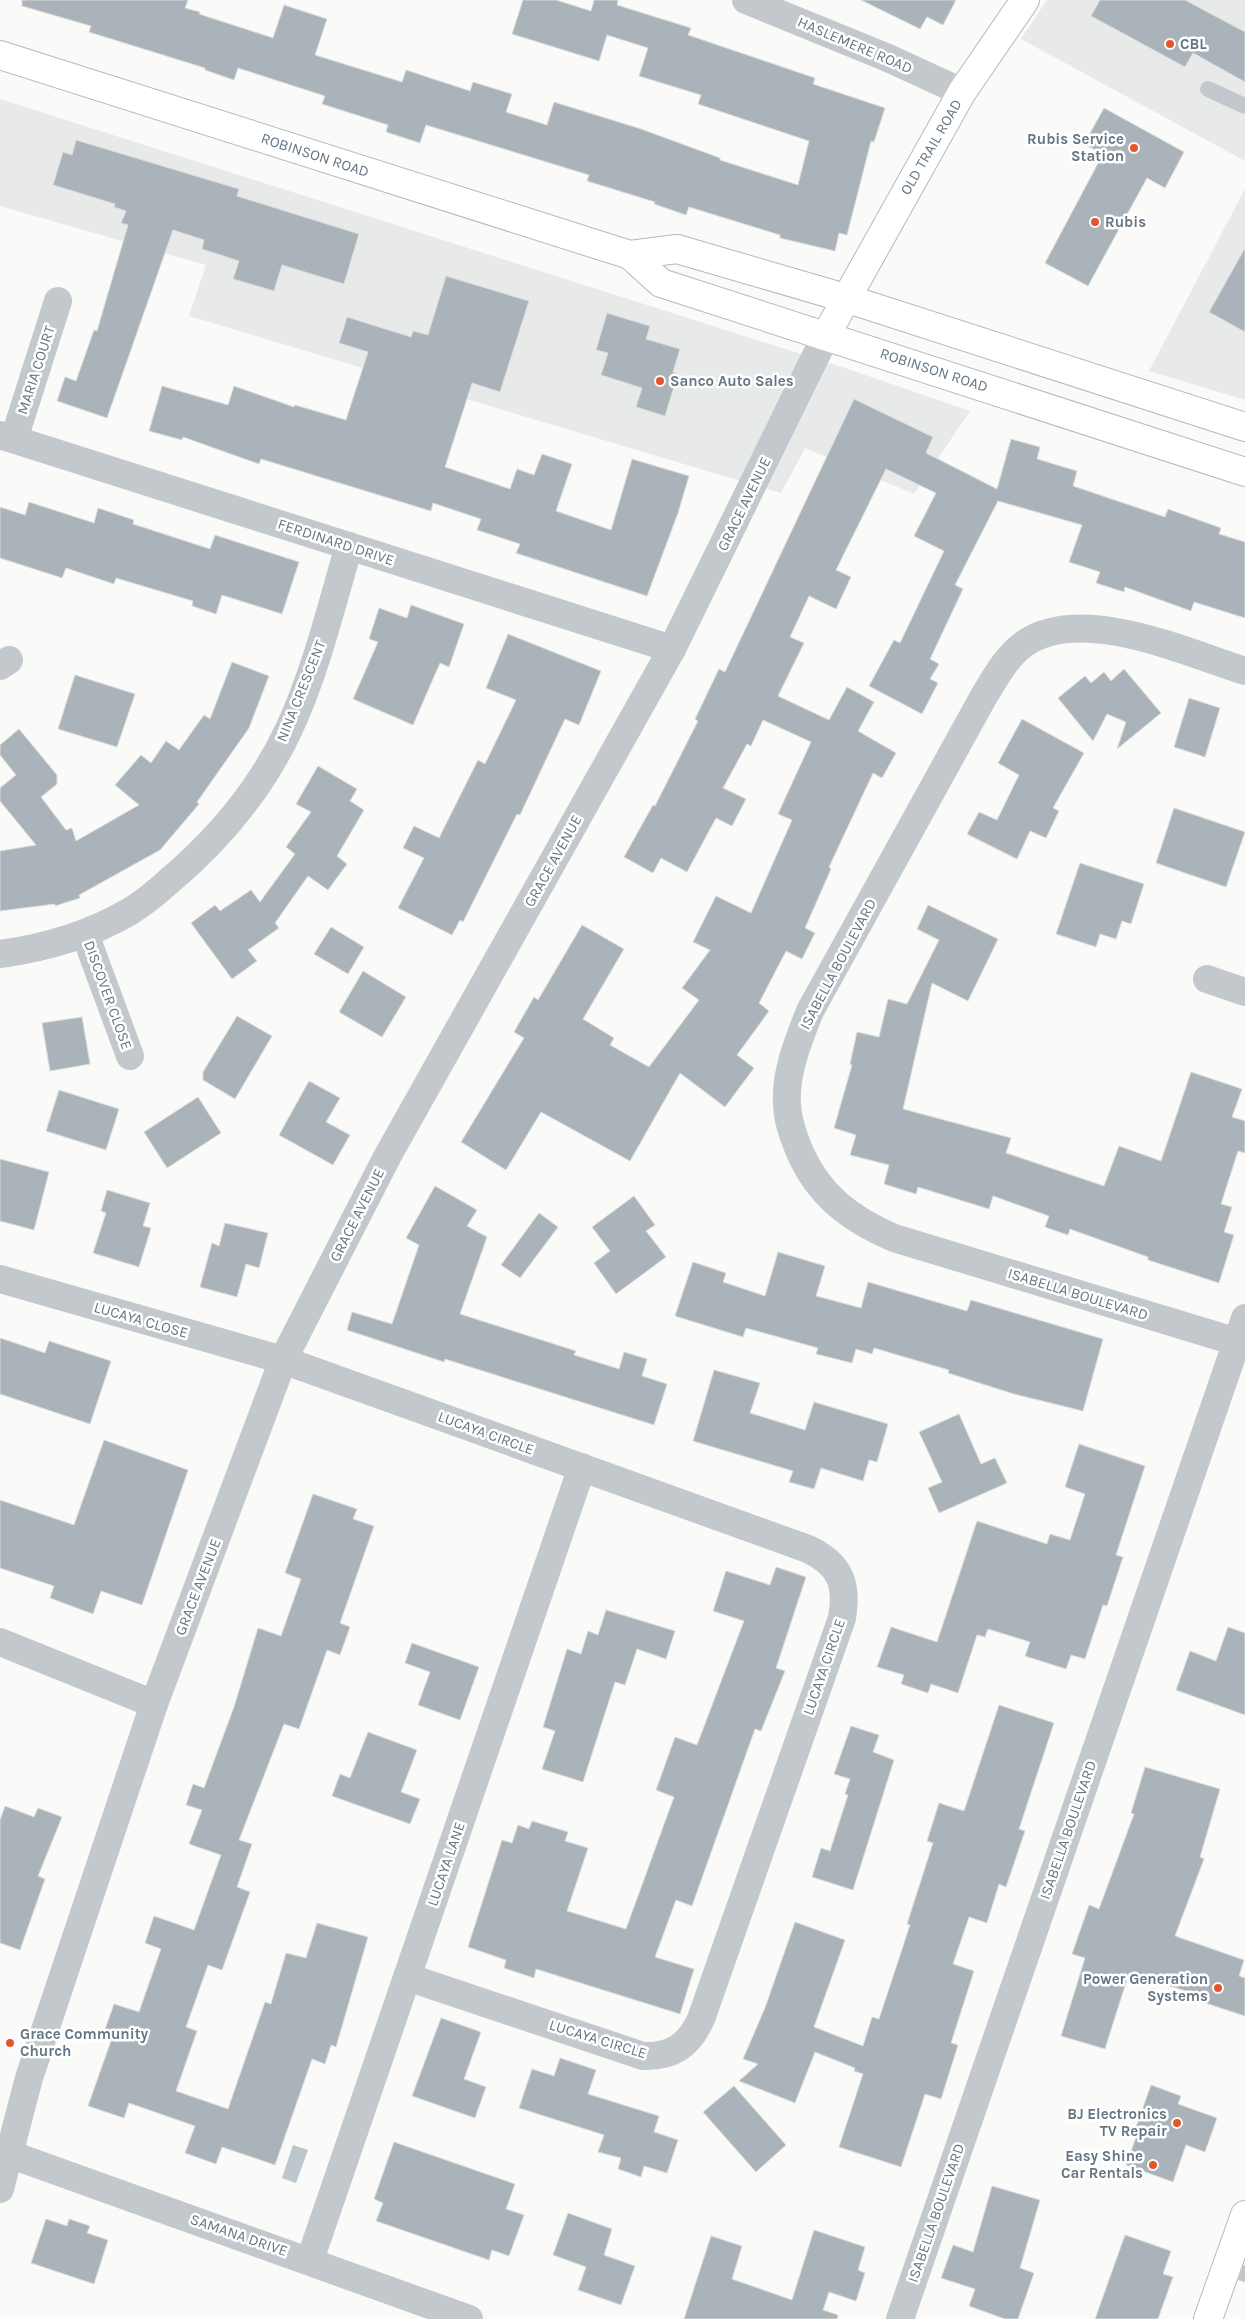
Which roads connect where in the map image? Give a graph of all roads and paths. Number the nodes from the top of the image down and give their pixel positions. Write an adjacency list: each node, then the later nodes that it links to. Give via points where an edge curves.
1 (746, 0): 5 (street, HASLEMERE ROAD)
2 (1025, 0): 5 (main road, OLD TRAIL ROAD)
3 (0, 55): 7 (main road, ROBINSON ROAD)
4 (1208, 89): 6 (lane)
5 (962, 92): 8 (main road, OLD TRAIL ROAD)
6 (1245, 106)
7 (630, 255): 8 (main road, ROBINSON ROAD, via 677,248); 10 (main road, ROBINSON ROAD, via 661,283)
8 (845, 298): 10 (main road, GRACE AVENUE); 11 (main road, ROBINSON ROAD)
9 (58, 301): 12 (street, MARIA COURT)
10 (826, 335): 13 (main road, ROBINSON ROAD); 15 (street, GRACE AVENUE)
11 (1243, 422)
12 (7, 437): 14 (street, FERDINARD DRIVE)
13 (1245, 472)
14 (349, 546): 15 (street, FERDINARD DRIVE); 17 (street, NINA CRESCENT, via 320,647 289,729 260,780 230,822 197,858 130,912)
15 (672, 649): 24 (street, GRACE AVENUE, via 387,1157)
16 (1245, 671): 23 (street, ISABELLA BOULEVARD, via 1159,643 1088,629 1050,632 1028,642 1010,656 984,696 810,1011 796,1051 786,1102 797,1145 817,1184 849,1215 875,1230 894,1238)
17 (85, 934): 18 (street, NINA CRESCENT, via 30,950); 21 (street, DISCOVER CLOSE)
18 (0, 954)
19 (1207, 979): 20 (street)
20 (1245, 992)
21 (130, 1056)
22 (0, 1279): 24 (street, LUCAYA CLOSE)
23 (1241, 1330): 35 (street, ISABELLA BOULEVARD)
24 (283, 1360): 25 (street, LUCAYA CIRCLE); 27 (street, GRACE AVENUE)
25 (582, 1467): 28 (street, LUCAYA LANE); 28 (street, LUCAYA CIRCLE, via 821,1555 837,1572 844,1587 842,1618 701,2019 683,2045 662,2056 643,2056)
26 (0, 1642): 27 (street)
27 (154, 1704): 29 (street, GRACE AVENUE, via 29,2078)
28 (407, 1976): 32 (street, LUCAYA LANE)
29 (9, 2154): 30 (street, GRACE AVENUE); 32 (street, SAMANA DRIVE)
30 (0, 2189)
31 (1245, 2215): 33 (main road)
32 (310, 2260): 34 (street, SAMANA DRIVE)
33 (1236, 2271): 36 (main road)
34 (468, 2319)
35 (900, 2319)
36 (1208, 2319)

